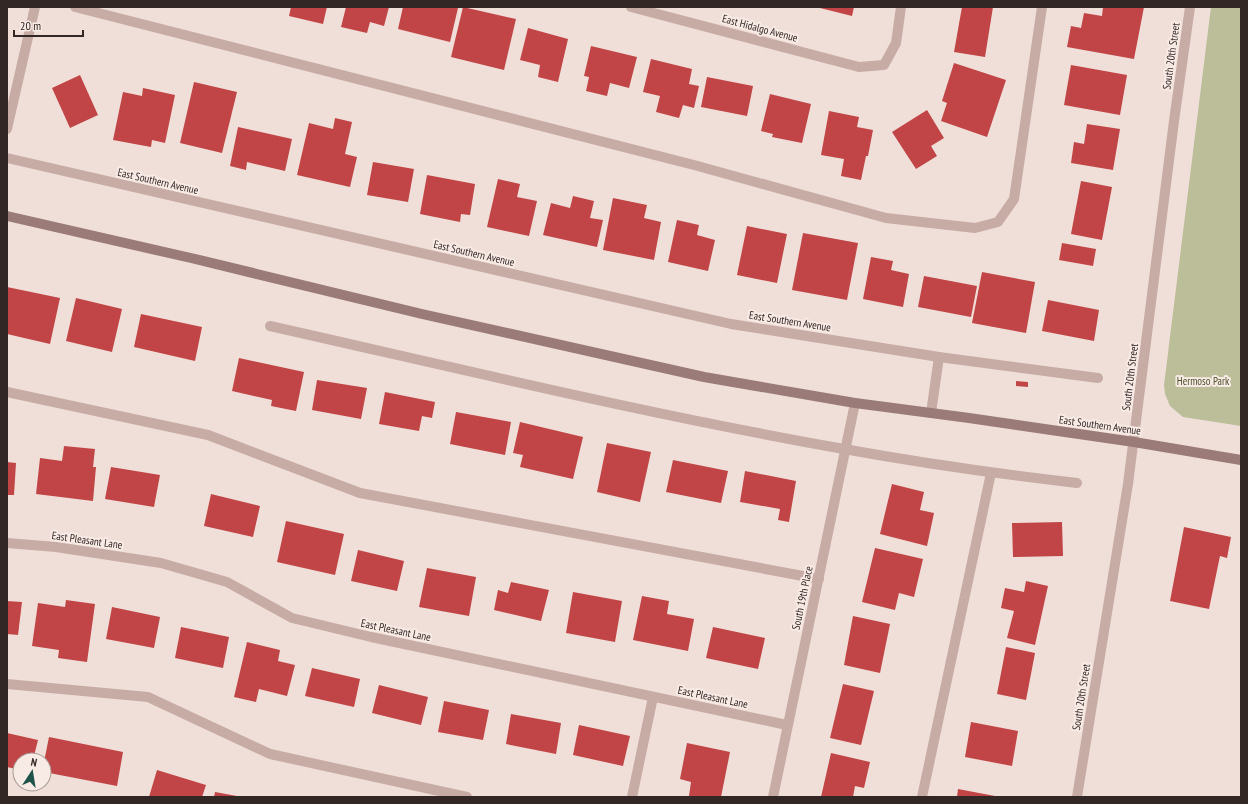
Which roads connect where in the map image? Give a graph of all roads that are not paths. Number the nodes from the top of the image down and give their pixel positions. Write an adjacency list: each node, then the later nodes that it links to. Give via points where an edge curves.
1 (36, 7): 7 (street)
2 (75, 7): 5 (street, via 694,165 886,218 975,228 998,222 1014,199)
3 (631, 7): 4 (street, East Hidalgo Avenue, via 859,67 884,65 896,43)
4 (901, 7)
5 (1042, 7)
6 (1190, 7): 16 (street, South 20th Street)
7 (7, 129)
8 (7, 158): 11 (street, East Southern Avenue, via 731,324)
9 (7, 216): 14 (main road, East Southern Avenue, via 422,314 696,375)
10 (270, 326): 17 (street, via 682,418)
11 (939, 357): 12 (street, East Southern Avenue); 15 (street)
12 (1098, 378)
13 (7, 392): 22 (street, via 208,435 360,493)
14 (855, 403): 15 (main road, East Southern Avenue); 17 (street, South 19th Place)
15 (931, 413): 16 (main road, East Southern Avenue)
16 (1134, 442): 18 (main road, East Southern Avenue); 30 (street, South 20th Street)
17 (845, 450): 19 (street); 22 (street, South 19th Place)
18 (1241, 460)
19 (991, 473): 20 (street); 29 (street)
20 (1077, 483)
21 (7, 543): 24 (street, East Pleasant Lane, via 56,547 161,563 227,582 292,618)
22 (819, 579): 25 (street, South 19th Place)
23 (7, 684): 26 (street, via 148,697 270,754)
24 (653, 697): 25 (street, East Pleasant Lane); 27 (street)
25 (788, 725): 28 (street, South 19th Place)
26 (467, 797)
27 (632, 797)
28 (772, 797)
29 (922, 797)
30 (1077, 797)

